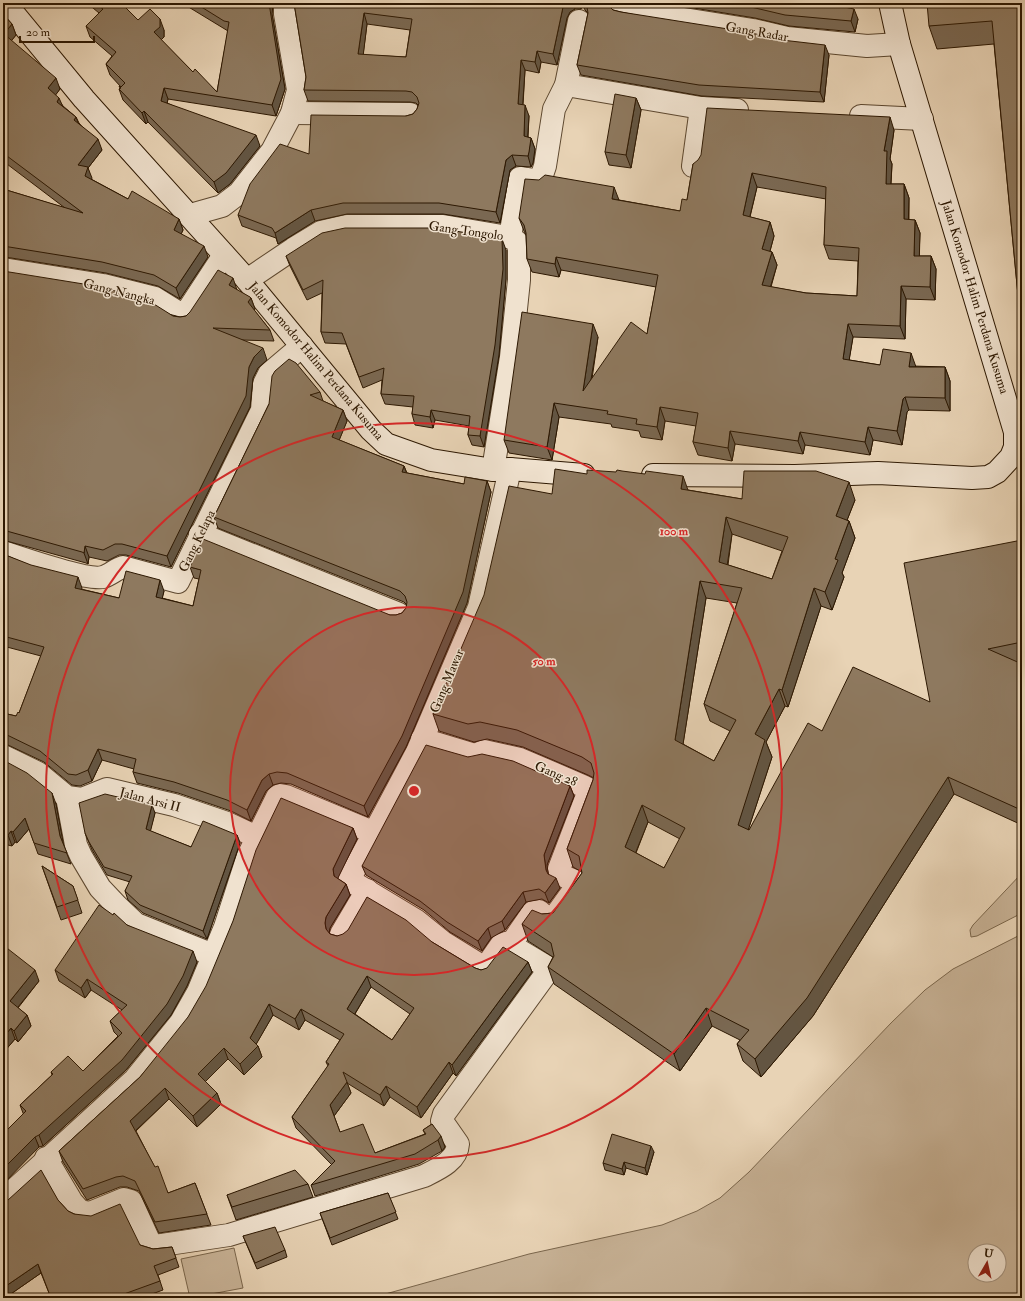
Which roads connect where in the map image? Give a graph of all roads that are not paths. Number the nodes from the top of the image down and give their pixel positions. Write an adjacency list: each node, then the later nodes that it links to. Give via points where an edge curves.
1 (5, 3): 15 (street, Jalan Komodor Halim Perdana Kusuma, via 84,99)
2 (285, 3): 10 (street, via 298,90)
3 (619, 3): 6 (street, Gang Radar, via 627,10 753,30 787,38 866,46)
4 (890, 3): 6 (street, Jalan Komodor Halim Perdana Kusuma)
5 (579, 21): 7 (street)
6 (898, 44): 13 (street, Jalan Komodor Halim Perdana Kusuma)
7 (566, 85): 8 (street); 16 (street, via 554,109 545,166 540,181 520,178)
8 (701, 108): 9 (street); 14 (street)
9 (756, 111)
10 (292, 113): 11 (street); 15 (street, via 272,151 239,193 222,206)
11 (410, 114)
12 (843, 115): 13 (street)
13 (922, 119): 23 (street, Jalan Komodor Halim Perdana Kusuma, via 1015,432 1015,447 1011,457 997,472 988,477 972,478 878,472 795,476)
14 (693, 166)
15 (190, 215): 17 (street, Jalan Komodor Halim Perdana Kusuma)
16 (510, 237): 19 (street, Gang Tongolo, via 443,226 370,225 332,228 293,249); 21 (street, Gang Tongolo, via 518,246 519,280)
17 (224, 255): 18 (street, Gang Nangka, via 184,316 155,298 103,285); 19 (street, Jalan Komodor Halim Perdana Kusuma)
18 (3, 269)
19 (247, 280): 20 (street, Jalan Komodor Halim Perdana Kusuma)
20 (302, 346): 21 (street, Jalan Komodor Halim Perdana Kusuma, via 371,430 386,444 431,460); 24 (street, Gang Kelapa, via 269,374 264,384 262,410)
21 (501, 470): 22 (street, Jalan Komodor Halim Perdana Kusuma); 27 (street, Gang Mawar, via 479,607)
22 (600, 475)
23 (632, 475)
24 (200, 534): 25 (street, Gang Kelapa, via 178,582 123,567 103,577 97,577 64,571); 26 (street)
25 (3, 552)
26 (399, 614)
27 (422, 739): 30 (street, Gang Mawar); 34 (street, Gang 28, via 476,755 484,751 512,757 587,788 588,793 559,868 561,875 575,881 576,887 553,919 535,911 513,941)
28 (3, 756): 29 (street, via 38,773)
29 (67, 797): 31 (street, Jalan Arsi II, via 82,799 107,789 174,805 227,823); 35 (street, via 78,850 104,893 136,924)
30 (375, 833): 31 (street, via 280,795); 32 (street, Gang Mawar)
31 (257, 837): 35 (street)
32 (358, 885): 33 (street, Gang Mawar); 34 (street, Gang 28, via 418,921 443,942 485,968 501,945)
33 (341, 934)
34 (507, 943): 36 (street, via 547,966 548,971 444,1114 442,1121 458,1144 457,1151 445,1164 424,1176 229,1235 155,1246 151,1245 131,1201 124,1199 90,1213 80,1211)
35 (213, 955): 36 (street, via 198,992 181,1022 135,1079)
36 (46, 1158): 37 (street)
37 (3, 1200)

